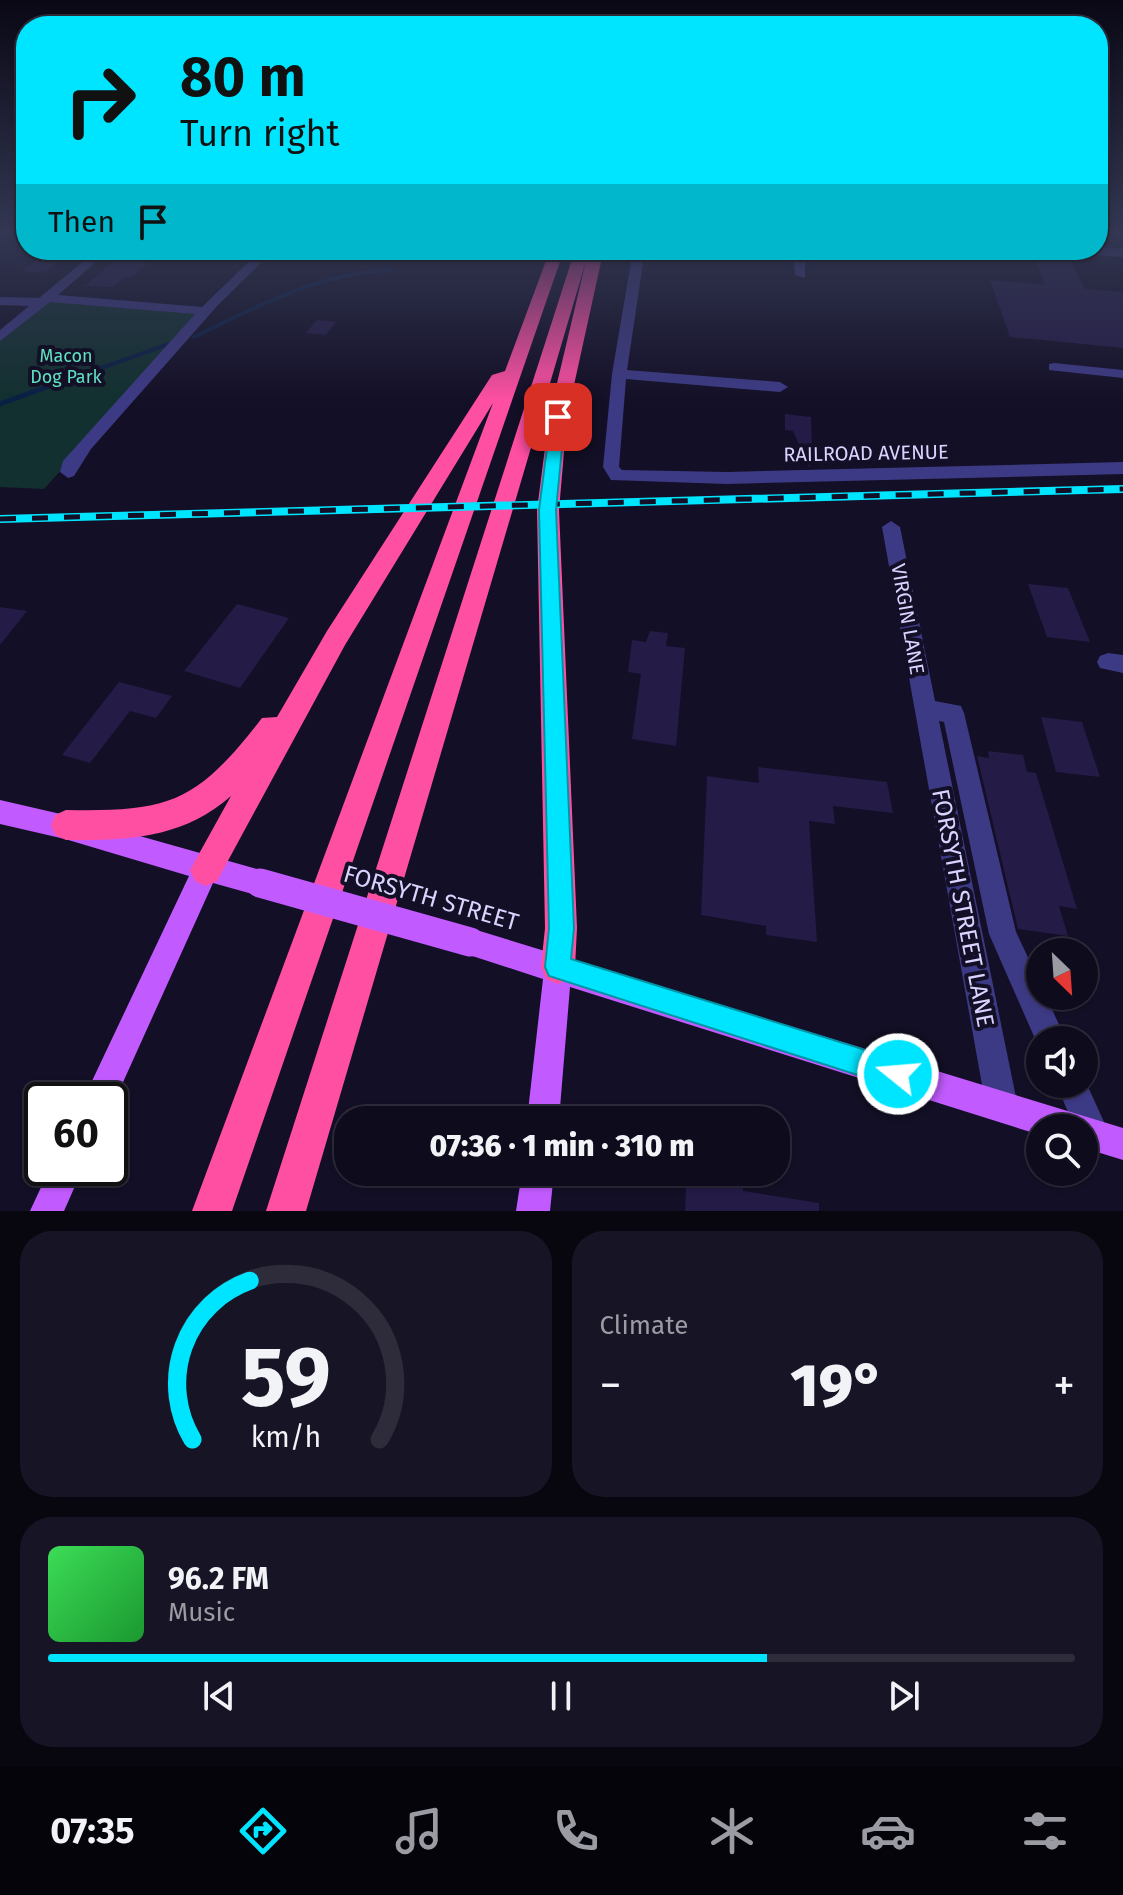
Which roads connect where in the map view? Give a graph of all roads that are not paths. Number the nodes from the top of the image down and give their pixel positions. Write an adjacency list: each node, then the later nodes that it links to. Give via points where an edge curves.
1 (57, 290): 7 (street)
2 (228, 290): 9 (street)
3 (542, 290): 11 (highway)
4 (573, 290): 34 (highway)
5 (588, 290): 24 (highway, via 558,417 548,510)
6 (633, 290): 13 (street)
7 (44, 300): 8 (street); 9 (street); 10 (street)
8 (0, 301)
9 (206, 311): 17 (street, via 85,445)
10 (0, 337)
11 (520, 346): 19 (highway); 33 (highway)
12 (1054, 367): 14 (street)
13 (619, 374): 15 (street); 16 (street, RAILROAD AVENUE, via 612,472 617,476)
14 (1123, 374)
15 (780, 387)
16 (1123, 468)
17 (68, 472)
18 (891, 527): 20 (street, VIRGIN LANE)
19 (336, 638): 22 (highway, via 216,795 163,821); 23 (highway)
20 (925, 710): 25 (street, via 953,713 1003,934); 28 (street, FORSYTH STREET LANE)
21 (0, 812): 22 (main road, FORSYTH STREET)
22 (66, 825): 23 (main road, FORSYTH STREET)
23 (206, 870): 24 (main road, FORSYTH STREET, bridge); 26 (main road)
24 (558, 967): 27 (main road); 28 (main road, FORSYTH STREET)
25 (1045, 1026)
26 (107, 1082)
27 (544, 1106)
28 (1002, 1107): 29 (main road, FORSYTH STREET)
29 (1026, 1114)
30 (59, 1186): 32 (main road)
31 (536, 1186): 35 (main road)
32 (47, 1211)
33 (212, 1211)
34 (286, 1211)
35 (533, 1211)

